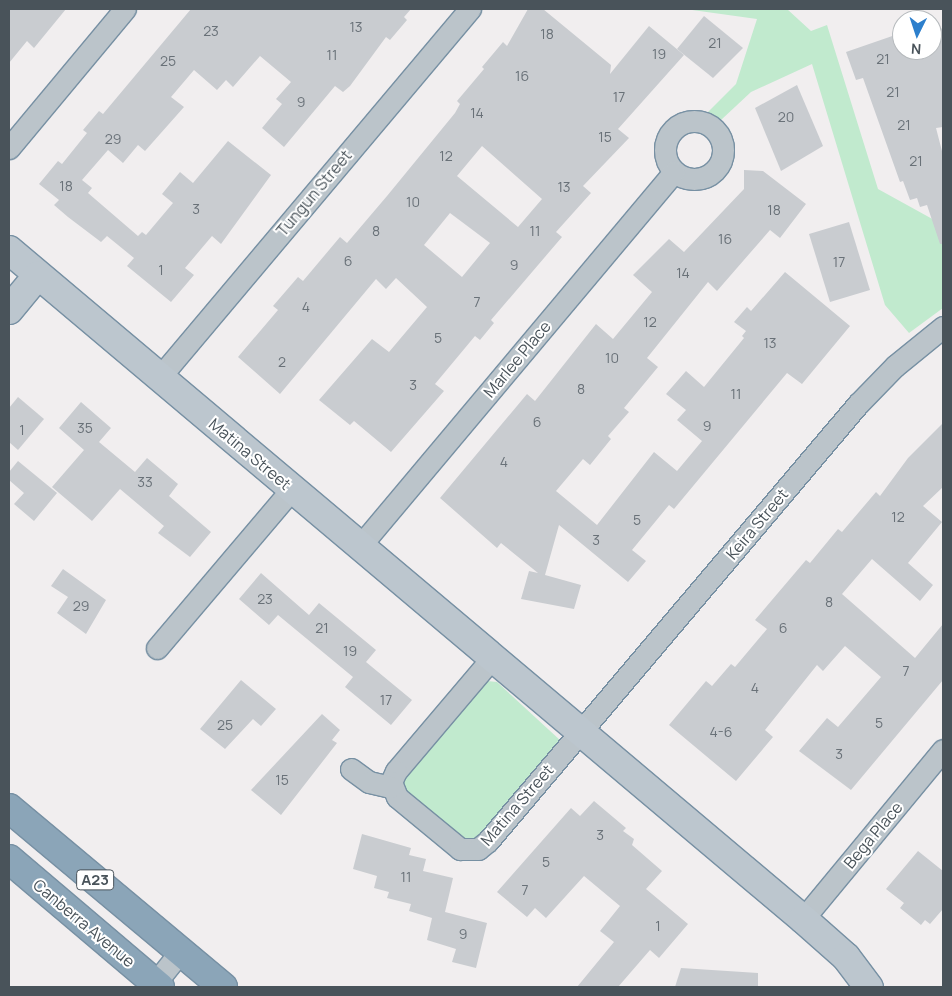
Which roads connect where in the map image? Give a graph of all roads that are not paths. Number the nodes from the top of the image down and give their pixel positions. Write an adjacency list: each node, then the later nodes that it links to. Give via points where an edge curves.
1 (125, 9): 3 (street)
2 (470, 9): 9 (street, Tungun Street)
3 (9, 148)
4 (674, 172): 11 (street, Marlee Place)
5 (9, 250): 6 (street, Matina Street)
6 (38, 275): 7 (street); 9 (street, Matina Street)
7 (9, 310)
8 (943, 327): 14 (street, Keira Street, via 904,358 858,404)
9 (160, 378): 10 (street, Matina Street)
10 (292, 489): 11 (street, Matina Street); 12 (street)
11 (360, 546): 13 (street, Matina Street)
12 (157, 648)
13 (492, 658): 14 (street, Matina Street); 17 (street, via 396,771)
14 (581, 731): 17 (street, Matina Street, via 478,849 460,849 451,844 397,798); 20 (street, Matina Street)
15 (943, 750): 20 (street, Bega Place)
16 (351, 769): 17 (street, via 369,782)
17 (390, 787)
18 (9, 808): 21 (highway, A23)
19 (9, 859): 22 (highway, Canberra Avenue / A23)
20 (803, 919): 24 (street, Matina Street, via 851,963)
21 (180, 952): 22 (street); 23 (highway, A23)
22 (156, 986)
23 (223, 987)
24 (869, 987)

